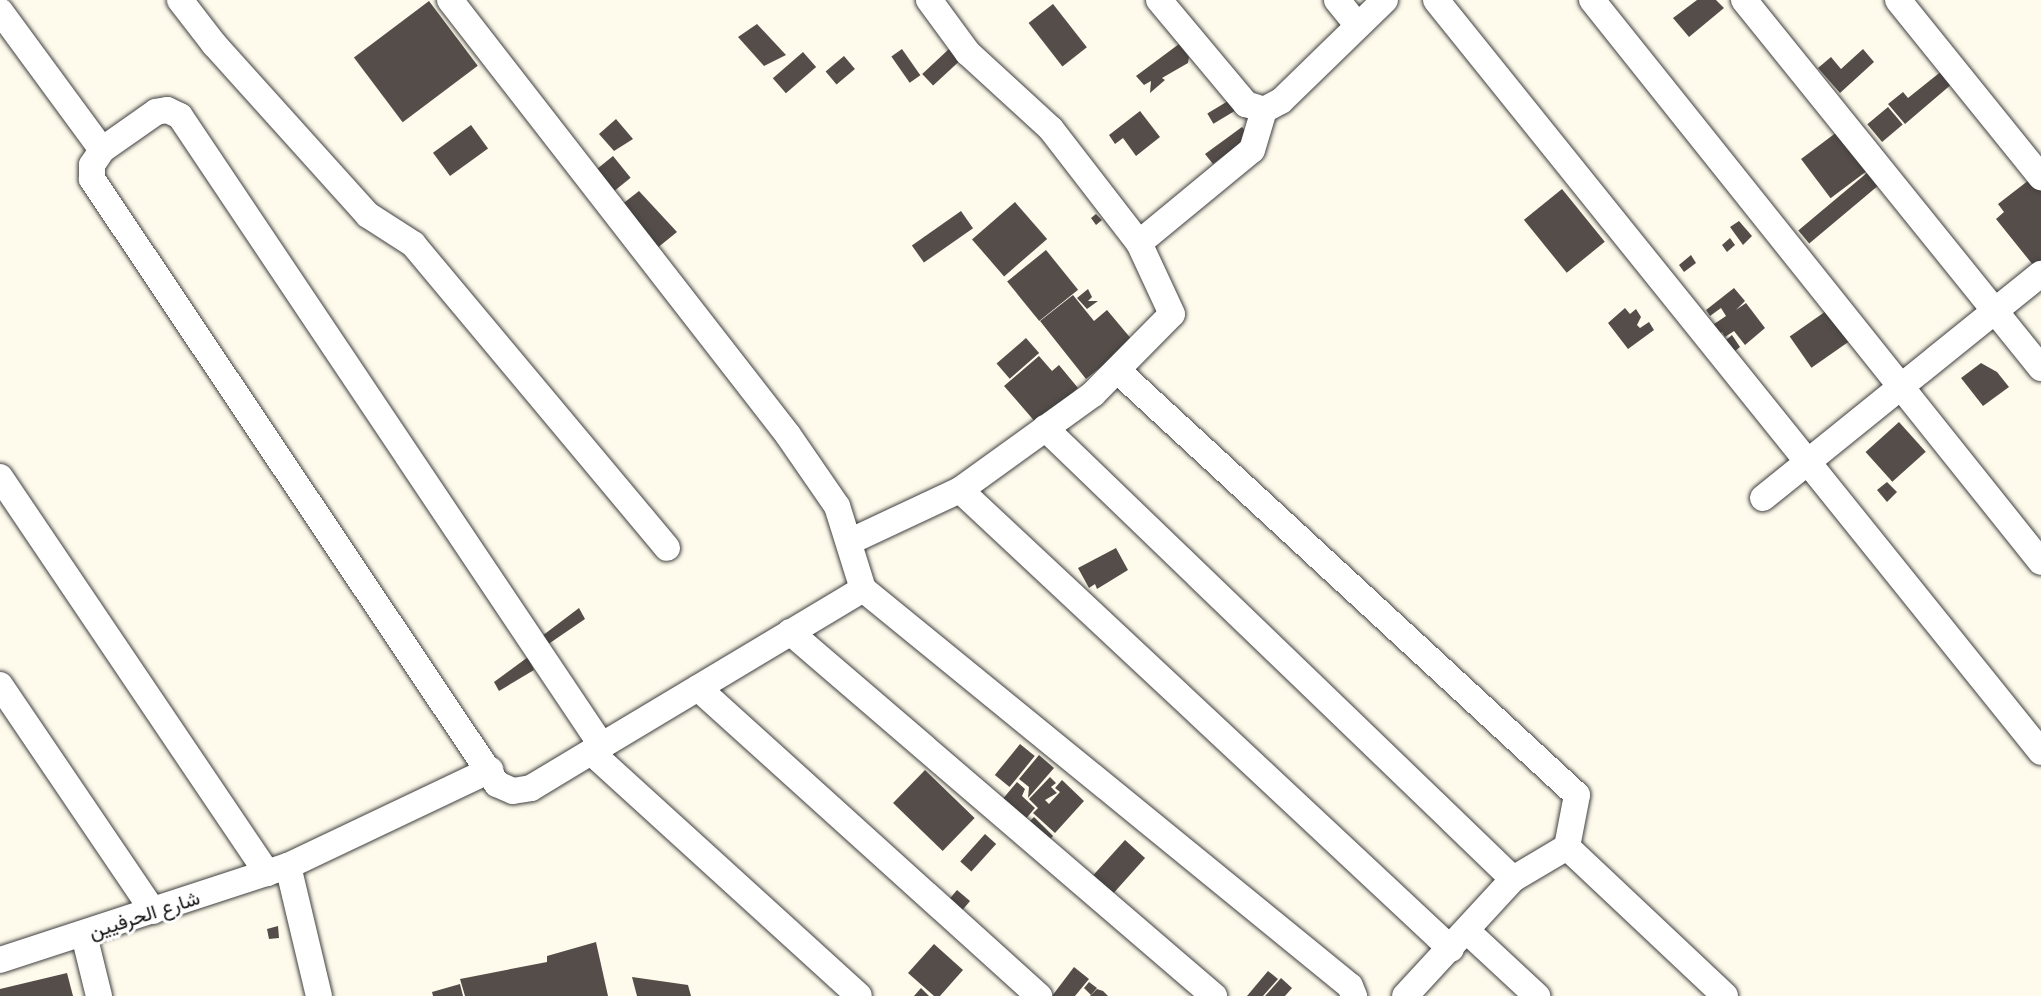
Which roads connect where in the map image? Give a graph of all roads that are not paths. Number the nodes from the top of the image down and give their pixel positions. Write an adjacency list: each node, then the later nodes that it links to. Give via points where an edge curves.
1 (180, 0): 28 (street, via 214,44 368,215 413,244)
2 (450, 0): 27 (street, via 788,435 837,506)
3 (929, 0): 16 (street, via 968,53 1051,129)
4 (1159, 0): 13 (street, via 1246,104)
5 (1337, 0): 12 (street)
6 (1385, 0): 12 (street)
7 (1436, 0): 23 (street)
8 (1592, 0): 21 (street)
9 (1744, 0): 18 (street)
10 (1898, 0): 15 (street)
11 (0, 11): 14 (street)
12 (1358, 26): 13 (street, via 1281,101)
13 (1264, 110): 16 (street, via 1252,150)
14 (102, 150): 34 (street, via 156,112 180,116); 36 (street, via 92,165 92,178)
15 (2041, 177)
16 (1139, 243): 20 (street, via 1172,314)
17 (2041, 274): 18 (street)
18 (1995, 311): 19 (street); 21 (street)
19 (2041, 368)
20 (1117, 370): 22 (street, via 1093,394); 37 (street, via 1577,795)
21 (1900, 388): 23 (street); 29 (street)
22 (1046, 428): 25 (street); 39 (street)
23 (1808, 462): 26 (street); 35 (street)
24 (0, 477): 38 (street)
25 (960, 490): 27 (street); 42 (street)
26 (1762, 498)
27 (849, 542): 30 (street)
28 (668, 548)
29 (2041, 562)
30 (863, 588): 31 (street); 49 (street, via 1350,986)
31 (790, 632): 32 (street); 48 (street)
32 (698, 688): 34 (street); 47 (street)
33 (4, 697): 40 (street)
34 (596, 749): 36 (street, via 531,788 513,791 497,784); 44 (street)
35 (2041, 752)
36 (490, 770): 38 (street, شارع الحرفيين)
37 (1567, 847): 39 (street); 52 (street)
38 (277, 870): 40 (street, شارع الحرفيين); 46 (street)
39 (1514, 879): 42 (street)
40 (153, 911): 41 (street, شارع الحرفيين)
41 (84, 934): 43 (street, شارع الحرفيين); 45 (street)
42 (1459, 940): 50 (street); 51 (street)
43 (0, 960)
44 (844, 991)
45 (99, 996)
46 (319, 996)
47 (1039, 996)
48 (1214, 996)
49 (1354, 996)
50 (1405, 996)
51 (1537, 996)
52 (1725, 996)

